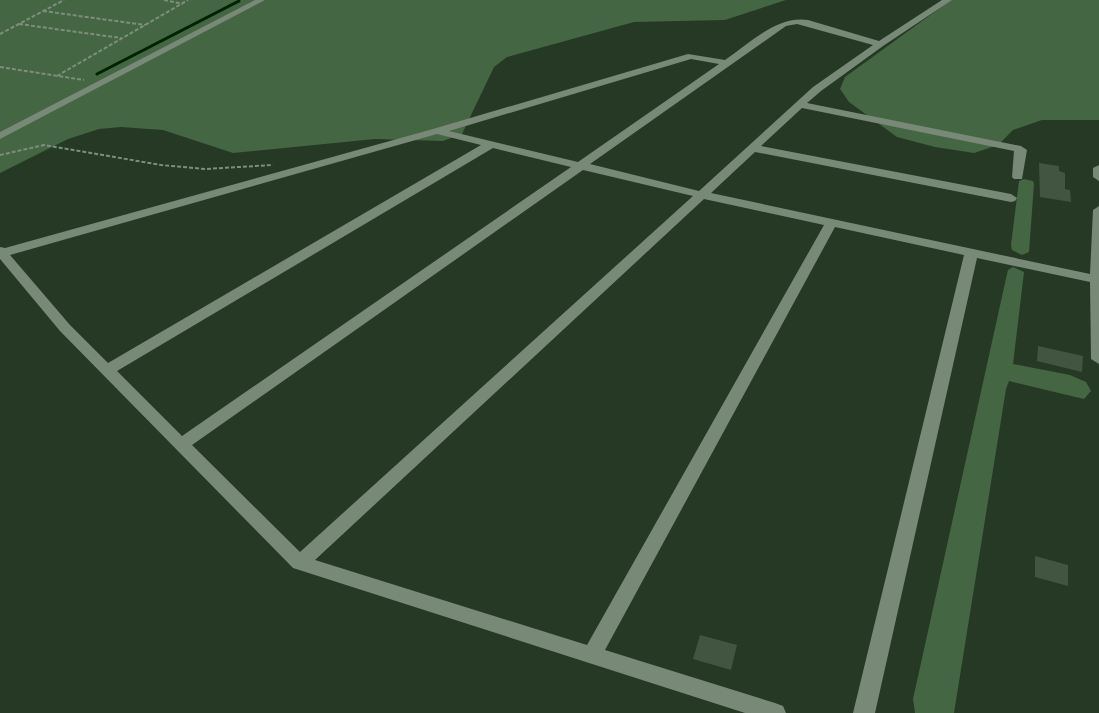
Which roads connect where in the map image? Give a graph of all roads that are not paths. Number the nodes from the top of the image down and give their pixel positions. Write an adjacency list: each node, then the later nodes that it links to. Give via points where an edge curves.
1 (261, 0): 7 (lane)
2 (948, 0): 3 (lane)
3 (879, 44): 4 (lane, via 797,21 783,24); 5 (lane)
4 (727, 63): 6 (lane, via 691,56); 10 (lane)
5 (800, 105): 9 (lane); 12 (lane, via 1017,148 1021,150)
6 (437, 131): 8 (lane); 18 (lane)
7 (0, 136)
8 (491, 144): 10 (lane); 22 (lane)
9 (754, 148): 14 (lane); 15 (lane)
10 (580, 166): 14 (lane); 23 (lane)
11 (1099, 168): 13 (lane)
12 (1018, 177)
13 (1099, 177)
14 (702, 195): 17 (lane); 24 (lane)
15 (1011, 198)
16 (1099, 210): 20 (lane)
17 (831, 223): 19 (lane); 25 (lane)
18 (2, 252): 22 (lane, via 65,328)
19 (971, 253): 20 (lane); 27 (lane)
20 (1098, 280): 21 (lane)
21 (1099, 359)
22 (107, 370): 23 (lane)
23 (182, 444): 24 (lane)
24 (300, 562): 25 (lane)
25 (592, 655): 26 (lane)
26 (774, 713)
27 (864, 713)

